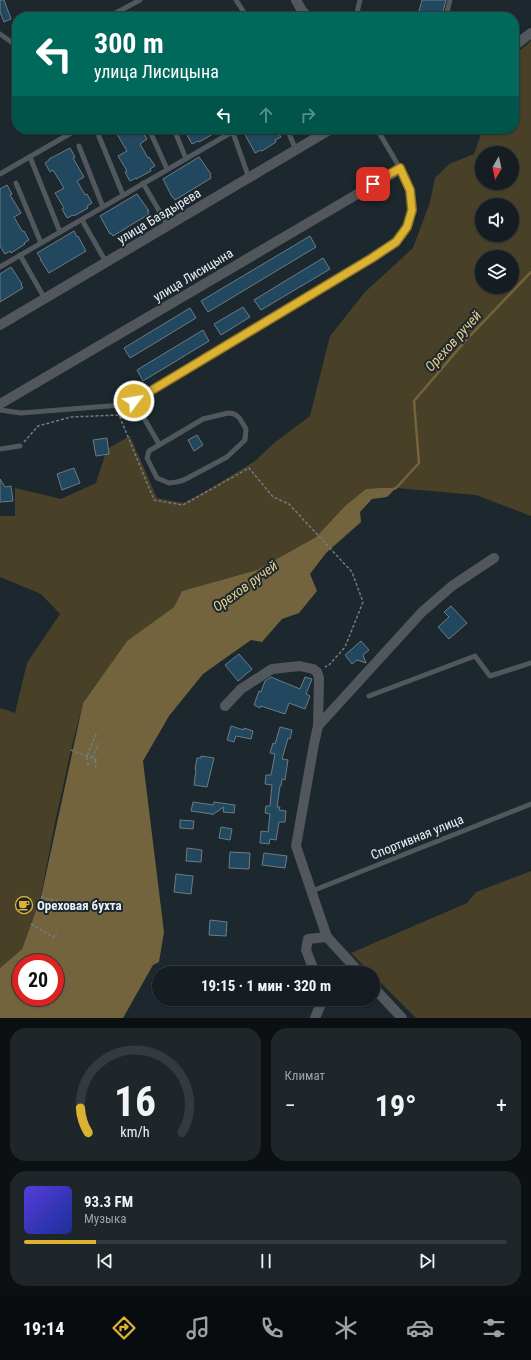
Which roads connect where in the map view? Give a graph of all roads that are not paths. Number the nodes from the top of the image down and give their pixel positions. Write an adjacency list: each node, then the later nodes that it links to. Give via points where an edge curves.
1 (140, 0): 6 (lane)
2 (236, 0): 7 (lane)
3 (296, 0): 8 (street)
4 (360, 0): 9 (lane)
5 (450, 0): 10 (lane)
6 (117, 12)
7 (244, 12)
8 (302, 12)
9 (357, 12)
10 (447, 12)
11 (531, 33): 14 (street)
12 (0, 34): 13 (lane)
13 (12, 42)
14 (519, 42)
15 (69, 134): 26 (lane)
16 (98, 134): 34 (lane)
17 (151, 134): 29 (lane)
18 (176, 134): 27 (lane)
19 (226, 134): 27 (lane)
20 (233, 134): 31 (lane)
21 (289, 134): 25 (lane)
22 (319, 134): 25 (street, улица Баздырева)
23 (380, 134): 28 (lane)
24 (79, 146): 35 (lane)
25 (296, 150): 31 (street, улица Баздырева)
26 (30, 157): 30 (lane); 38 (lane)
27 (186, 159): 29 (lane)
28 (400, 168): 45 (lane, via 410,190 412,210 407,227 396,242); 46 (street, улица Лисицына)
29 (167, 169): 33 (lane)
30 (0, 174)
31 (249, 178): 37 (street, улица Баздырева)
32 (16, 183): 39 (lane)
33 (143, 183): 34 (lane); 37 (lane)
34 (123, 196): 35 (lane)
35 (103, 207): 36 (lane)
36 (82, 220): 38 (lane); 41 (lane)
37 (168, 226): 41 (street, улица Баздырева)
38 (60, 232): 39 (lane)
39 (41, 243): 40 (lane)
40 (20, 255): 42 (lane); 43 (lane)
41 (106, 262): 43 (street, улица Баздырева)
42 (0, 267)
43 (45, 298): 44 (street, улица Баздырева)
44 (0, 325)
45 (134, 401): 47 (lane, via 121,405 21,413); 48 (lane)
46 (0, 404)
47 (0, 410)
48 (159, 444): 48 (lane, via 149,450 147,458 157,478 169,483 177,482 227,457 245,440 246,429 238,415 228,413 203,419)
49 (20, 446): 50 (lane)
50 (0, 449)
51 (494, 558): 55 (street, via 452,586 422,612)
52 (531, 663): 53 (lane, via 490,676 476,656)
53 (369, 696)
54 (225, 706): 55 (street, via 241,689 272,669 300,666 313,669 319,678)
55 (318, 726): 57 (street, via 296,846)
56 (531, 804): 57 (lane, Спортивная улица)
57 (312, 891): 58 (street)
58 (327, 938): 59 (street, via 308,939 306,950); 60 (street)
59 (312, 966)
60 (353, 966)
61 (380, 994): 64 (street)
62 (320, 1006): 63 (street)
63 (314, 1018)
64 (402, 1018)

